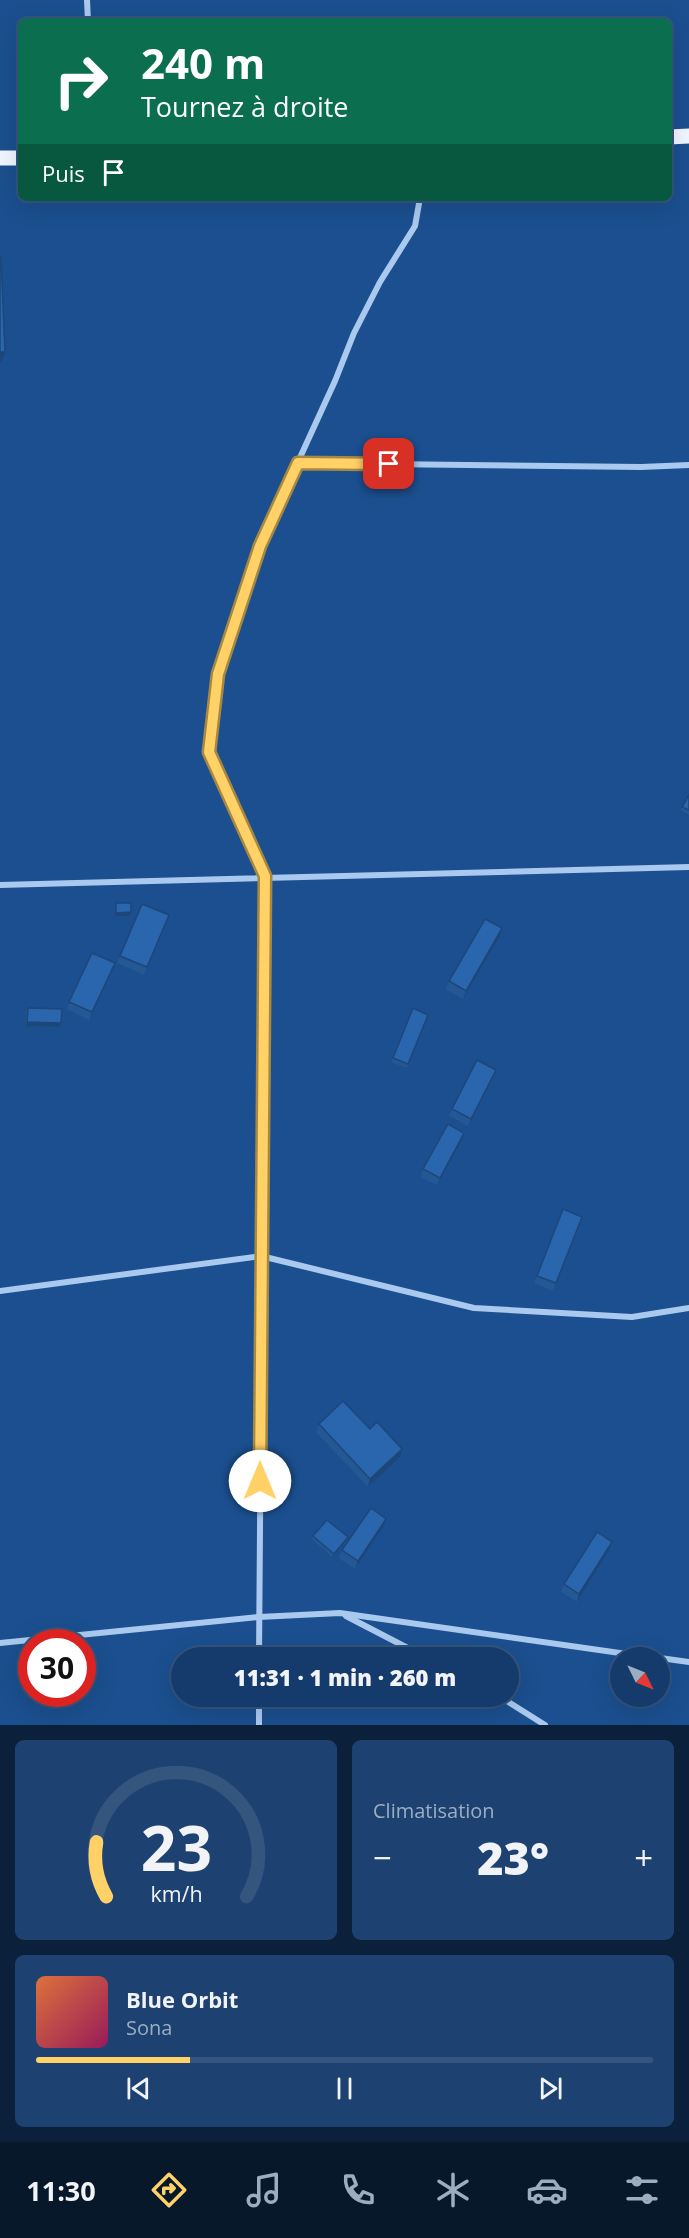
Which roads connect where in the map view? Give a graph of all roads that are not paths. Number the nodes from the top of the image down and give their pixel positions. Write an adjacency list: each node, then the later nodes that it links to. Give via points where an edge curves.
1 (87, 0): 2 (street)
2 (88, 18)
3 (689, 136): 4 (main road)
4 (672, 137)
5 (0, 158): 6 (main road)
6 (18, 158)
7 (419, 201): 8 (street, via 415,226 354,333)
8 (298, 463): 9 (street); 11 (street, via 260,546 218,674 209,752)
9 (689, 465)
10 (689, 867): 11 (street)
11 (265, 876): 12 (street); 13 (street)
12 (0, 885)
13 (261, 1256): 14 (street); 15 (street, via 474,1308 632,1317); 17 (street)
14 (0, 1291)
15 (689, 1308)
16 (340, 1613): 17 (street); 20 (street); 21 (street)
17 (259, 1617): 18 (street); 19 (street)
18 (0, 1643)
19 (259, 1647)
20 (406, 1647)
21 (610, 1652)
22 (670, 1659): 23 (street)
23 (689, 1662)
24 (259, 1707): 26 (street)
25 (516, 1707): 27 (street)
26 (259, 1725)
27 (545, 1725)

